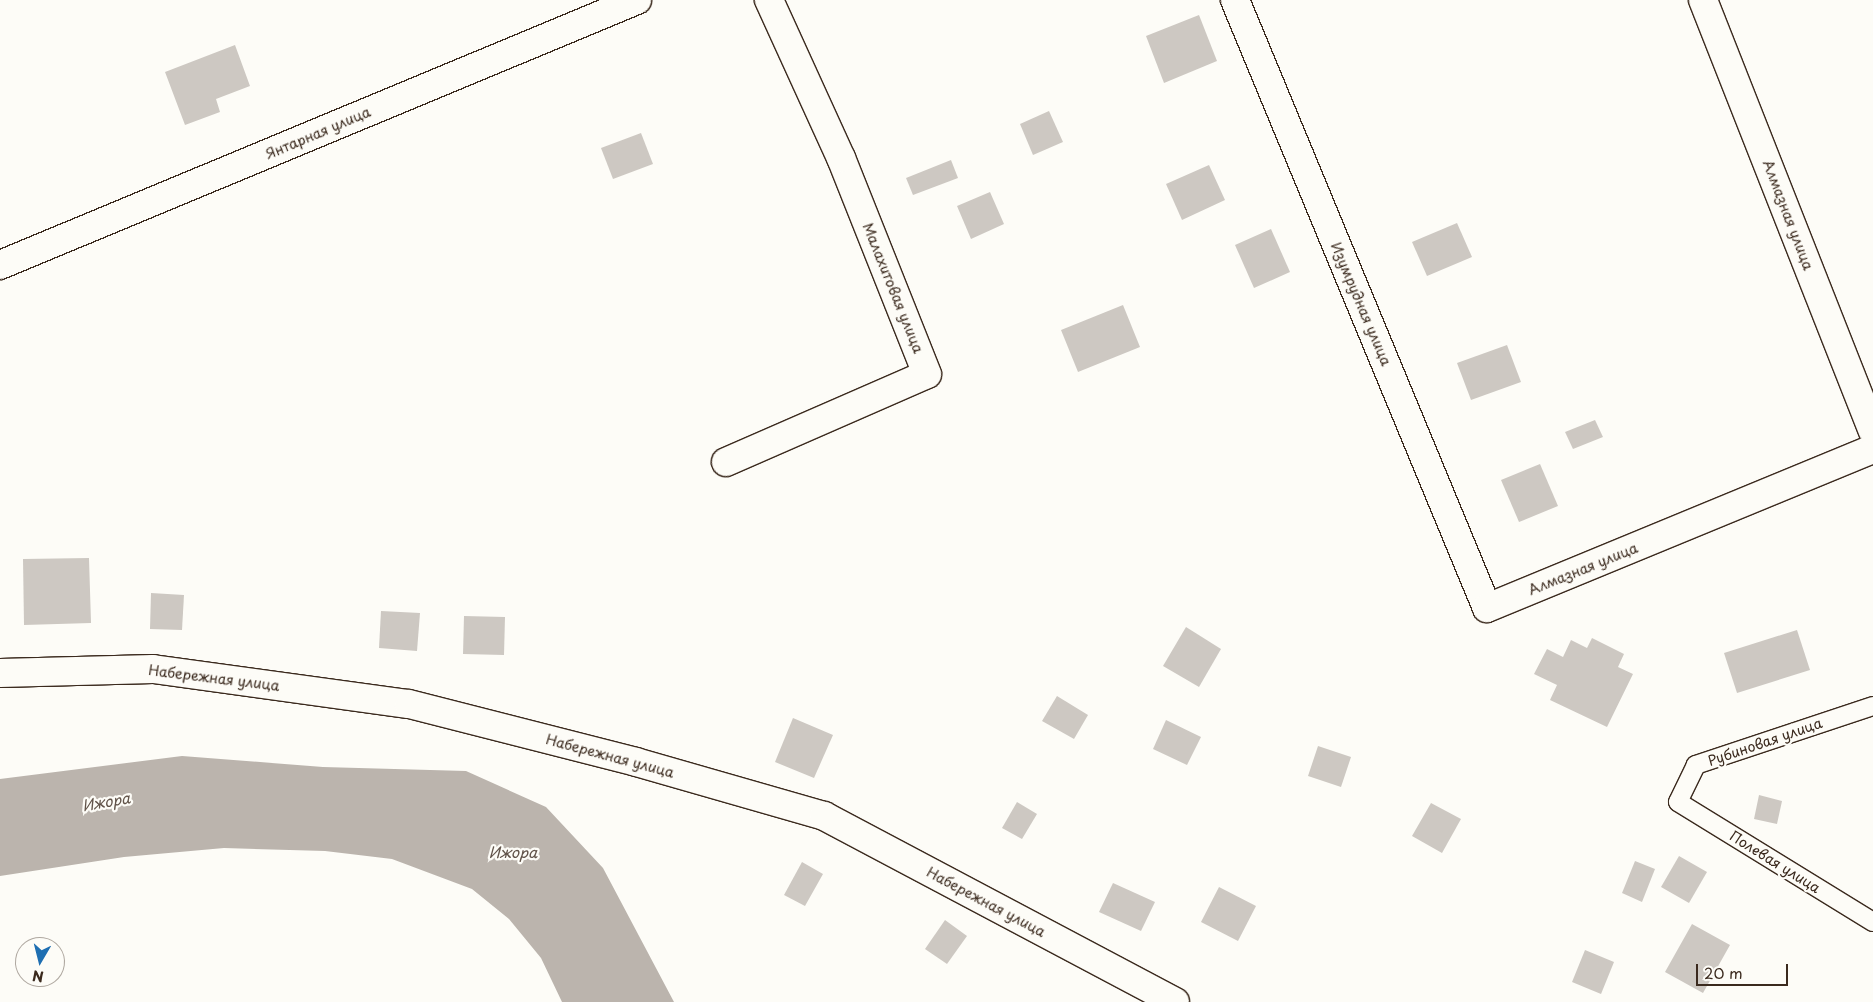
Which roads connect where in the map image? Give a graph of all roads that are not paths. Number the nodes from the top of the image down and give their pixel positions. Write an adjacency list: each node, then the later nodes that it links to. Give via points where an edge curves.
1 (637, 0): 5 (street, Янтарная улица)
2 (770, 0): 8 (street, Малахитовая улица, via 841,158 927,374)
3 (1235, 0): 9 (street, Изумрудная улица)
4 (1704, 0): 6 (street, Алмазная улица)
5 (0, 265)
6 (1873, 431)
7 (1873, 449): 9 (street, Алмазная улица)
8 (726, 462)
9 (1487, 608)
10 (0, 673): 14 (street, Набережная улица, via 153,669 399,703 636,762 824,816)
11 (1873, 706): 12 (lane, Рубиновая улица, via 1696,765)
12 (1678, 802): 13 (lane, Полевая улица)
13 (1873, 922)
14 (1175, 1002)

